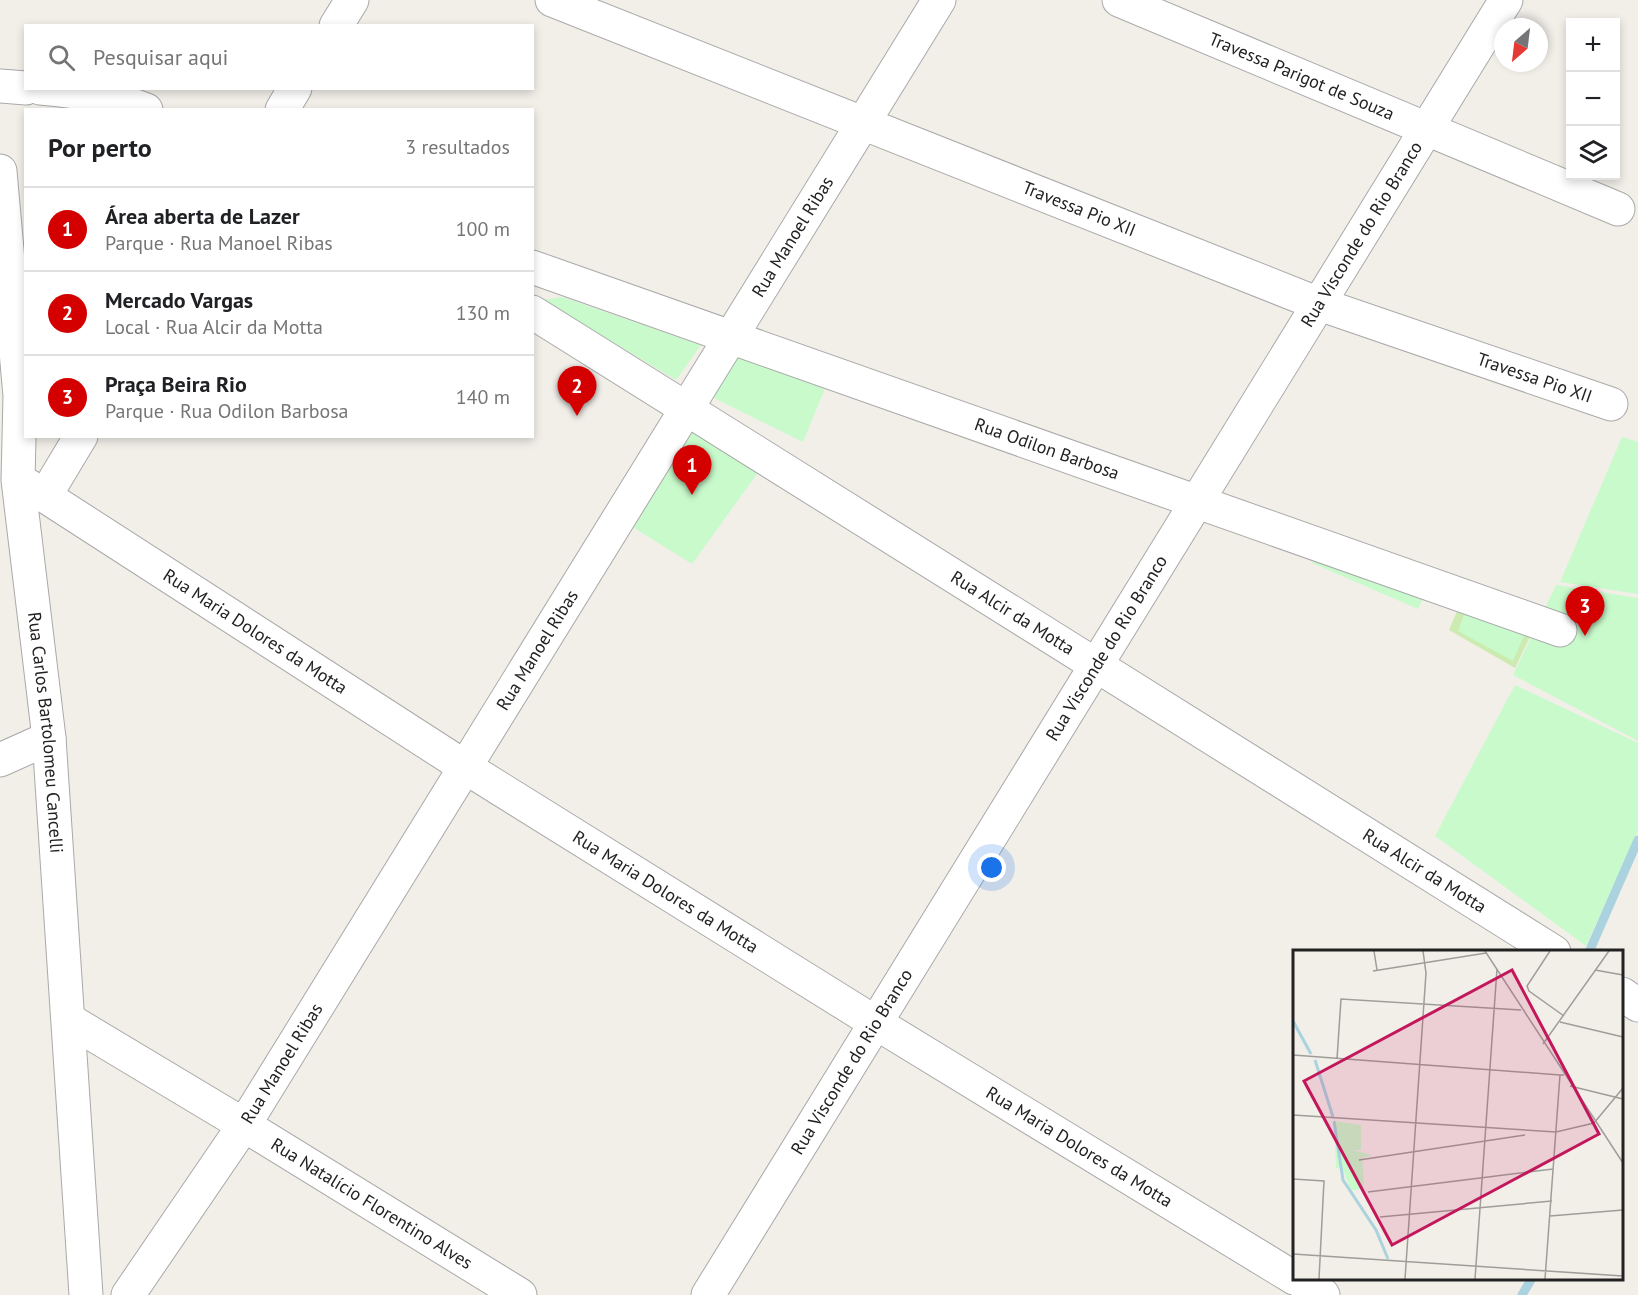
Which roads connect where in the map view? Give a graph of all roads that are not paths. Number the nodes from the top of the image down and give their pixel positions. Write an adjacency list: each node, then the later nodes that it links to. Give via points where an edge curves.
1 (352, 0): 6 (street)
2 (552, 0): 13 (street, Travessa Pio XII)
3 (939, 0): 13 (street, Rua Manoel Ribas)
4 (1119, 0): 14 (street, Travessa Parigot de Souza)
5 (1506, 0): 14 (street, Rua Visconde do Rio Branco)
6 (337, 24)
7 (0, 86): 8 (street)
8 (24, 88)
9 (71, 90): 11 (street)
10 (294, 90): 12 (street)
11 (142, 108)
12 (283, 108)
13 (862, 124): 18 (street, Travessa Pio XII); 20 (street, Rua Manoel Ribas)
14 (1427, 129): 16 (street, Travessa Parigot de Souza); 18 (street, Rua Visconde do Rio Branco)
15 (0, 171): 21 (street, Rua Carlos Bartolomeu Cancelli)
16 (1618, 209)
17 (534, 268): 20 (street, Rua Odilon Barbosa)
18 (1319, 304): 22 (street, Travessa Pio XII); 26 (street, Rua Visconde do Rio Branco)
19 (534, 313): 23 (street, Rua Alcir da Motta)
20 (730, 337): 23 (street, Rua Manoel Ribas); 26 (street, Rua Odilon Barbosa)
21 (10, 386): 25 (street, Rua Carlos Bartolomeu Cancelli)
22 (1611, 404)
23 (687, 409): 28 (street, Rua Alcir da Motta); 31 (street, Rua Manoel Ribas)
24 (79, 438): 25 (street)
25 (32, 488): 29 (street, Rua Carlos Bartolomeu Cancelli); 31 (street, Rua Maria Dolores da Motta)
26 (1197, 501): 27 (street, Rua Odilon Barbosa); 28 (street, Rua Visconde do Rio Branco)
27 (1560, 630)
28 (1096, 665): 32 (street, Rua Alcir da Motta); 36 (street, Rua Visconde do Rio Branco)
29 (49, 738): 30 (street); 35 (street, Rua Carlos Bartolomeu Cancelli)
30 (0, 760)
31 (465, 767): 36 (street, Rua Maria Dolores da Motta); 37 (street, Rua Manoel Ribas)
32 (1552, 950)
33 (1623, 995): 34 (street)
34 (1638, 1005)
35 (69, 1020): 37 (street, Rua Natalício Florentino Alves); 40 (street, Rua Carlos Bartolomeu Cancelli)
36 (876, 1023): 38 (street, Rua Maria Dolores da Motta); 43 (street, Rua Visconde do Rio Branco)
37 (244, 1125): 41 (street, Rua Manoel Ribas); 42 (street, Rua Natalício Florentino Alves)
38 (1293, 1277)
39 (1298, 1280): 44 (street, Rua Maria Dolores da Motta)
40 (86, 1295)
41 (128, 1295)
42 (520, 1295)
43 (708, 1295)
44 (1323, 1295)

